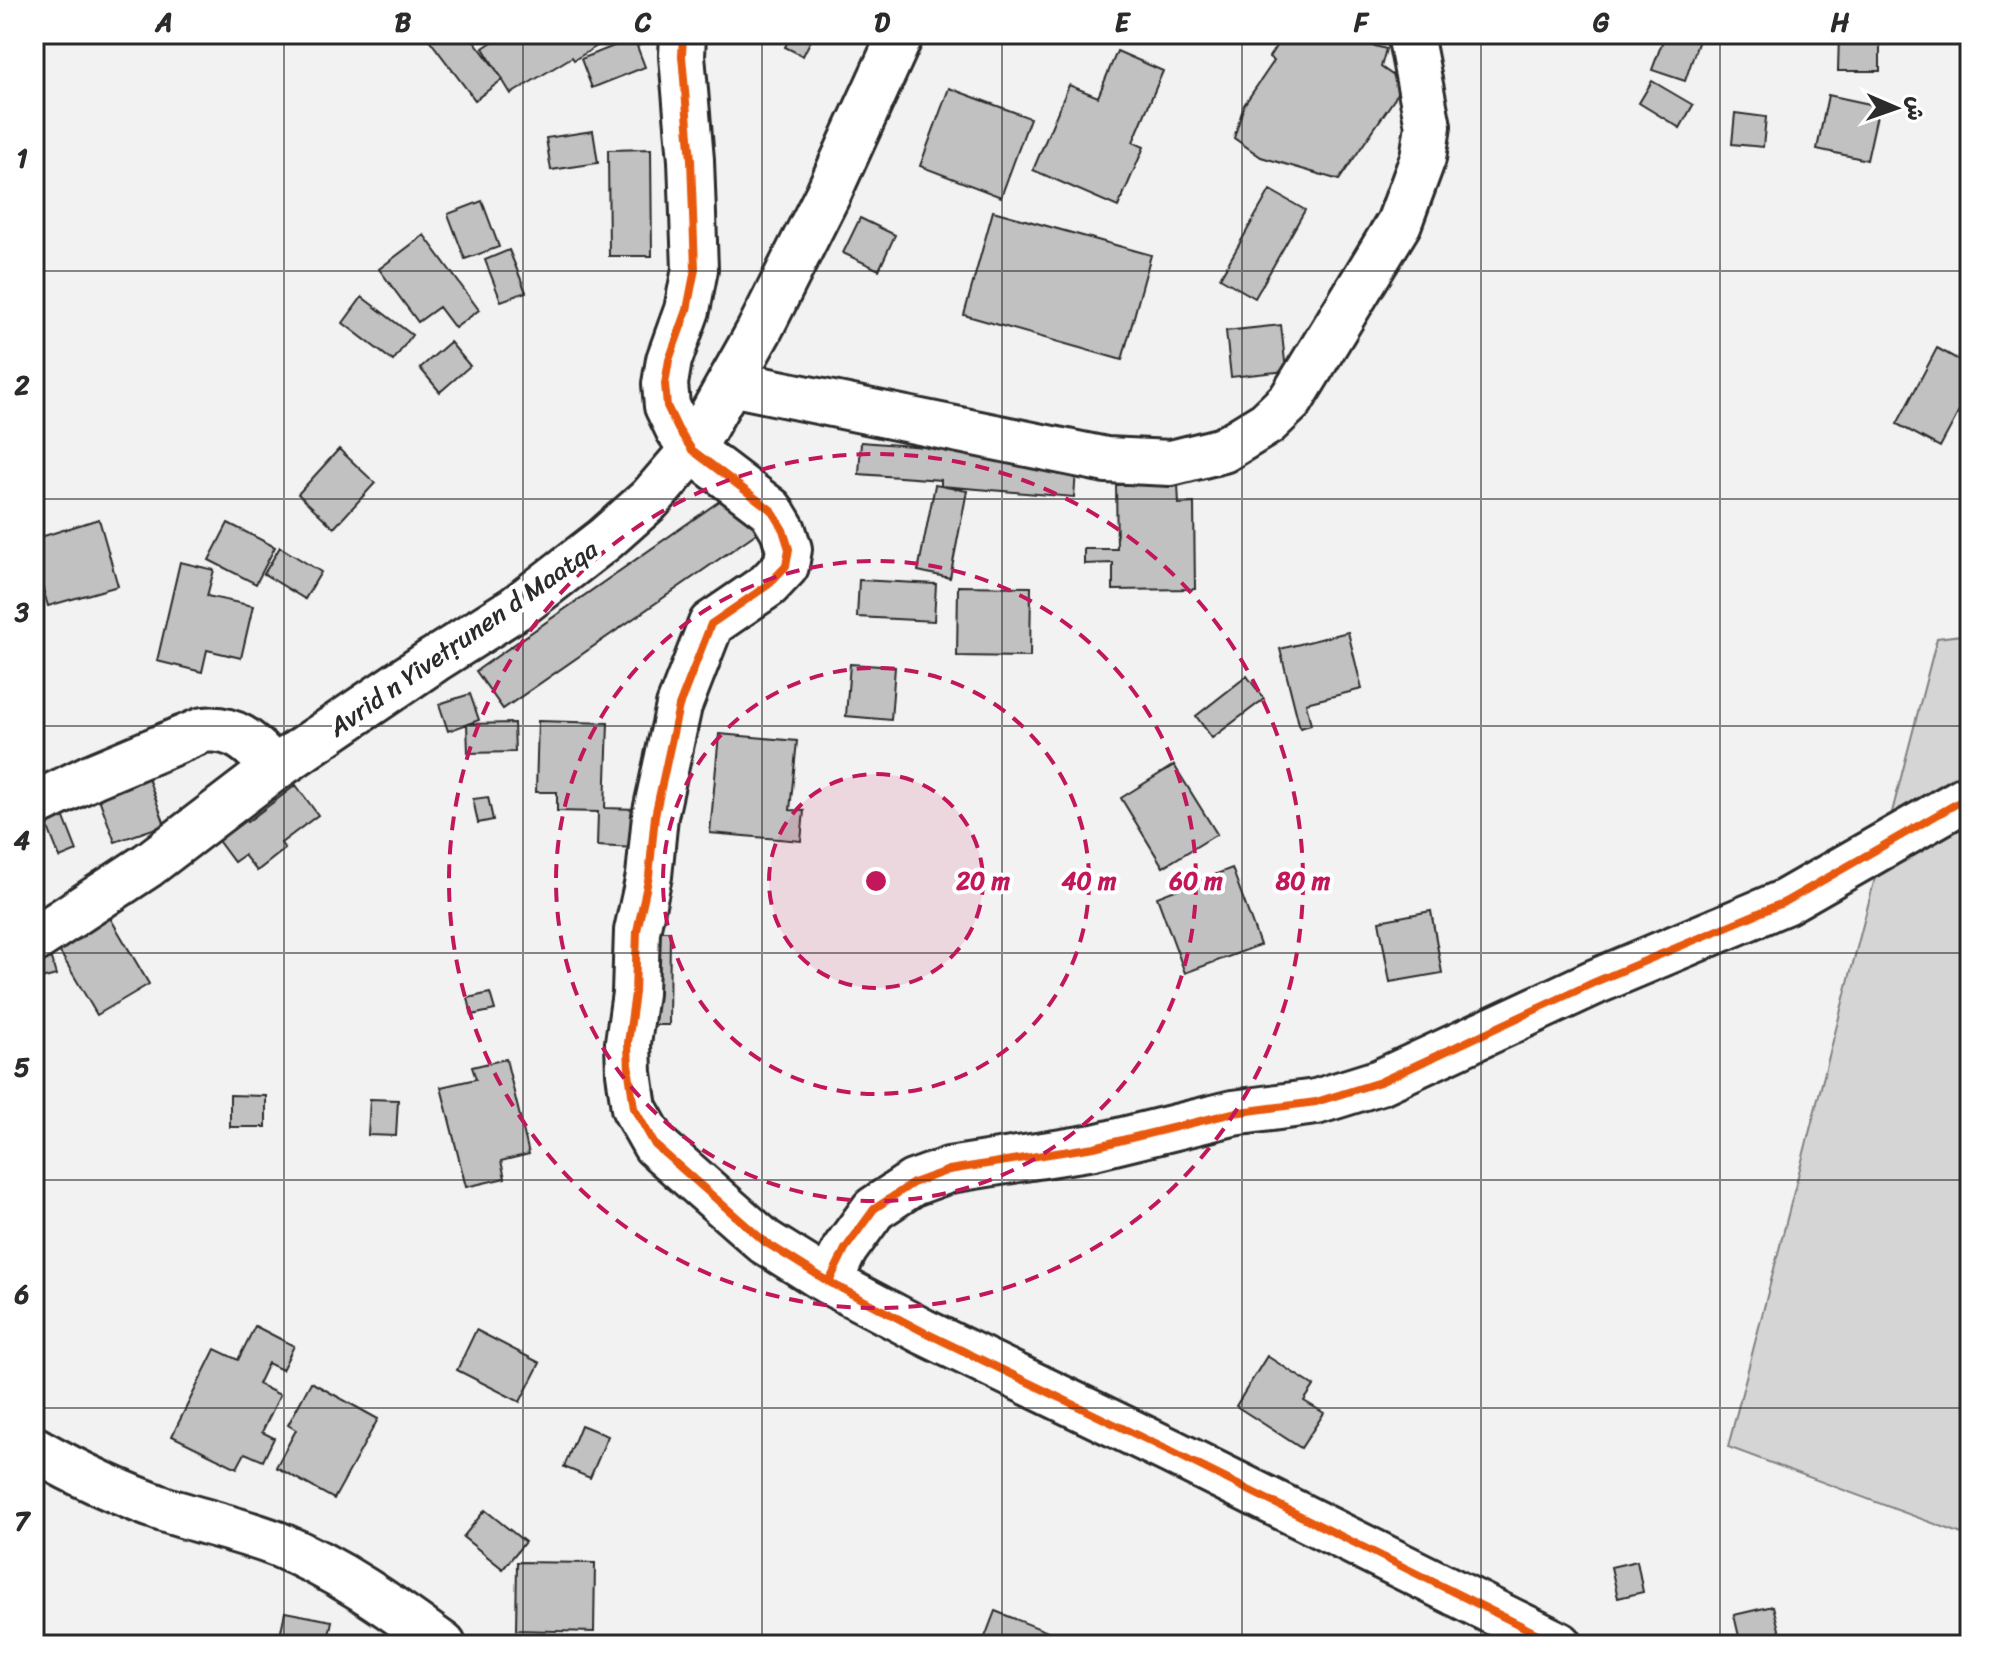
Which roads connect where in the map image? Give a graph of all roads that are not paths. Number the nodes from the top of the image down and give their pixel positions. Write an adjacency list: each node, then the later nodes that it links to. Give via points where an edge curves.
1 (683, 34): 5 (street, via 695,269 665,384 667,406)
2 (901, 34): 4 (street, Avrid n Yivetṛunen d Maatqa, via 828,194)
3 (1410, 34): 4 (street, via 1428,126 1423,158 1399,223 1291,400 1267,423 1223,450 1171,463 1106,460)
4 (730, 383): 5 (street, Avrid n Yivetṛunen d Maatqa)
5 (692, 450): 6 (street, Avrid n Yivetṛunen d Maatqa, via 650,499 516,608); 10 (street, via 771,510 789,549 786,566 768,585 711,624 679,706 637,931 628,1043 634,1108 655,1145 765,1242)
6 (275, 768): 8 (street, via 234,732 203,730); 9 (street, Avrid n Yivetṛunen d Maatqa, via 148,865)
7 (1970, 796): 10 (street, via 1785,902 1595,982 1380,1082 1316,1102 1233,1113 1094,1147 949,1170 913,1183 874,1209)
8 (34, 805)
9 (34, 940)
10 (829, 1282): 13 (street)
11 (34, 1449): 12 (street, via 130,1496 276,1544 339,1572)
12 (443, 1645)
13 (1560, 1645)

